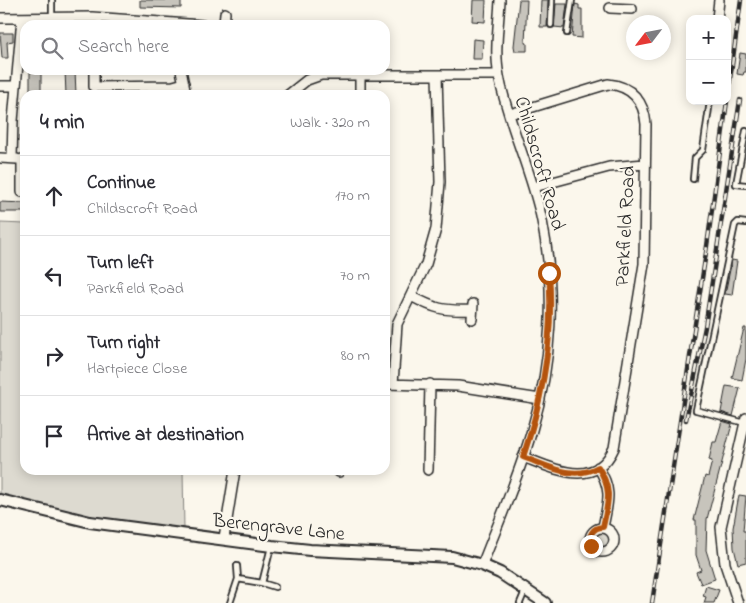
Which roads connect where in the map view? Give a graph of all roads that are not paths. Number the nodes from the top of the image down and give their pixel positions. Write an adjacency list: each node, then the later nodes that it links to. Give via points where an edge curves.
1 (52, 0): 11 (lane)
2 (500, 0): 25 (street, Childscroft Road)
3 (552, 0): 16 (lane)
4 (572, 0): 17 (lane)
5 (719, 0): 10 (street)
6 (622, 4): 7 (street); 8 (street)
7 (610, 8)
8 (632, 9)
9 (225, 13): 15 (street)
10 (717, 15)
11 (52, 16): 13 (street); 14 (street)
12 (0, 18): 13 (street)
13 (22, 18)
14 (115, 20)
15 (224, 20)
16 (552, 25)
17 (567, 34)
18 (20, 37): 28 (street)
19 (94, 75): 26 (street, via 94,87)
20 (182, 75): 26 (street)
21 (322, 75): 23 (street)
22 (322, 75): 30 (street, via 307,80)
23 (360, 75): 24 (street); 31 (street)
24 (437, 75): 25 (street); 42 (street, via 440,182 436,229 426,264)
25 (498, 75): 33 (street, Childscroft Road)
26 (184, 83): 29 (street)
27 (0, 86): 28 (street)
28 (15, 86): 36 (street)
29 (185, 90)
30 (294, 90)
31 (360, 90)
32 (709, 105): 38 (lane, via 702,150 696,158)
33 (510, 114): 37 (street, Parkfield Road, via 596,86 619,85 639,99 645,110); 40 (street, Childscroft Road)
34 (746, 131): 39 (lane, via 736,184)
35 (0, 158): 36 (street)
36 (20, 159)
37 (645, 164): 40 (street, via 612,166); 52 (street, Parkfield Road, via 644,264 630,357 614,448)
38 (693, 179)
39 (746, 185)
40 (534, 187): 47 (street, Childscroft Road, via 547,252 550,291 547,358)
41 (746, 222): 48 (lane, via 735,225 696,410)
42 (411, 296): 43 (street, via 446,311 472,307); 44 (street, via 396,324)
43 (472, 319)
44 (390, 375)
45 (390, 384): 46 (street)
46 (430, 384): 47 (street, via 486,389); 53 (street)
47 (540, 399): 50 (street, Childscroft Road)
48 (746, 420): 49 (street)
49 (736, 456): 51 (street); 68 (street, via 721,540)
50 (523, 457): 52 (street, via 570,473 583,473); 59 (street, Childscroft Road)
51 (746, 458)
52 (598, 467): 56 (street, via 609,490)
53 (428, 470)
54 (234, 475): 57 (street)
55 (0, 500): 57 (street, Berengrave Lane, via 90,522)
56 (603, 527)
57 (224, 538): 58 (street, Berengrave Lane)
58 (272, 546): 59 (street, Berengrave Lane, via 452,558); 62 (lane)
59 (482, 565): 64 (street, Berengrave Lane)
60 (237, 566): 61 (lane)
61 (238, 579): 62 (lane); 65 (lane)
62 (262, 583): 63 (lane)
63 (275, 586)
64 (526, 590): 66 (lane); 67 (street, Berengrave Lane)
65 (230, 603)
66 (520, 603)
67 (545, 603)
68 (738, 603)

